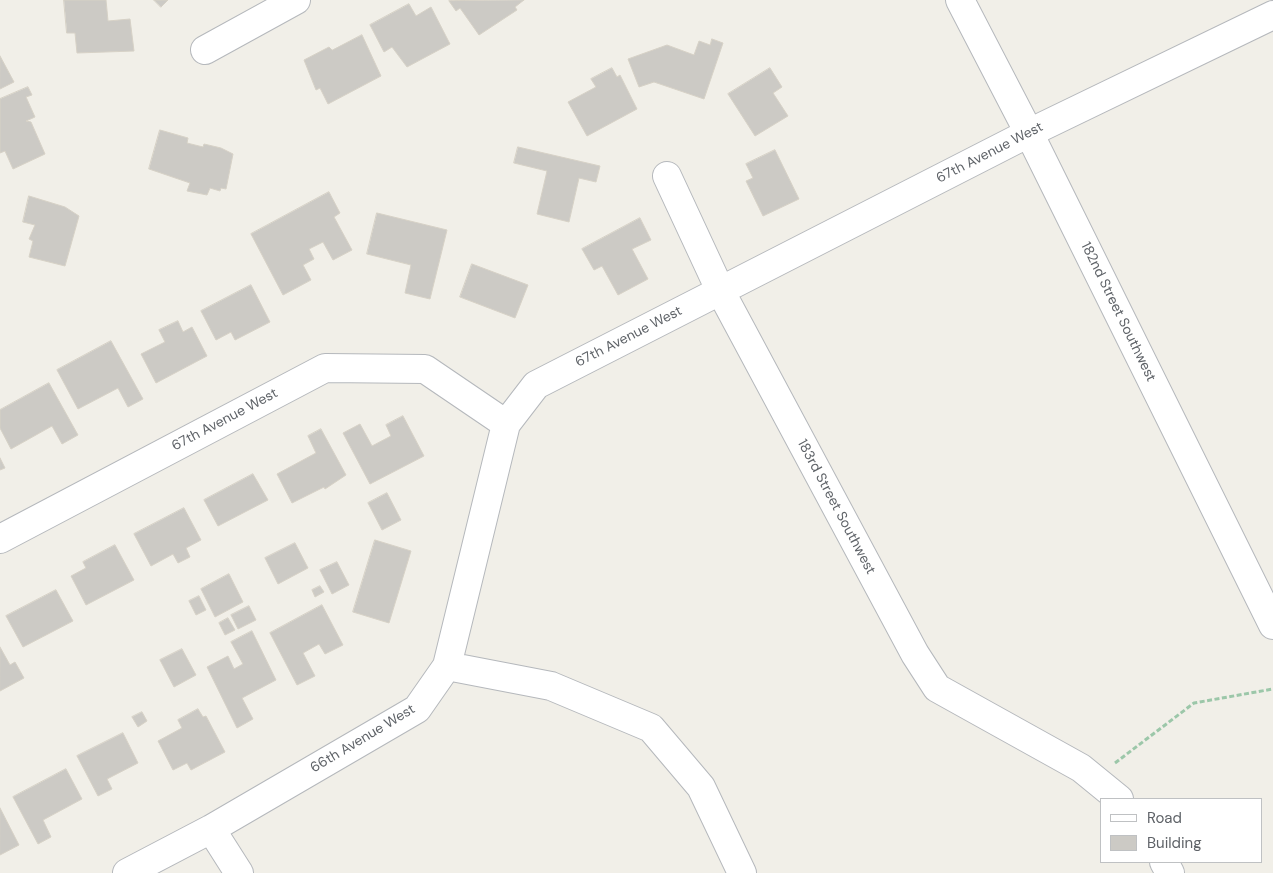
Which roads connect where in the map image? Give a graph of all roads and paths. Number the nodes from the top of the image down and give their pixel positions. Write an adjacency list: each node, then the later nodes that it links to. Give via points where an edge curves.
1 (296, 0): 4 (street)
2 (960, 0): 5 (street, 182nd Street Southwest)
3 (1273, 15): 5 (street, 67th Avenue West)
4 (205, 50)
5 (1029, 133): 7 (street, 67th Avenue West); 10 (street, 182nd Street Southwest)
6 (666, 176): 7 (street, 183rd Street Southwest)
7 (720, 290): 8 (street, 67th Avenue West, via 536,385); 13 (street, 183rd Street Southwest, via 915,654 937,688)
8 (506, 424): 9 (street, 67th Avenue West, via 425,369 326,368); 11 (street, 66th Avenue West)
9 (0, 539)
10 (1273, 625)
11 (447, 666): 15 (street, 66th Avenue West, via 416,709); 18 (street, via 551,686 650,728 701,787)
12 (1273, 689): 13 (path, via 1194,703)
13 (1088, 773): 14 (street, 183rd Street Southwest)
14 (1119, 798)
15 (211, 829): 16 (street, 66th Avenue West); 17 (street)
16 (127, 873)
17 (239, 873)
18 (742, 873)

